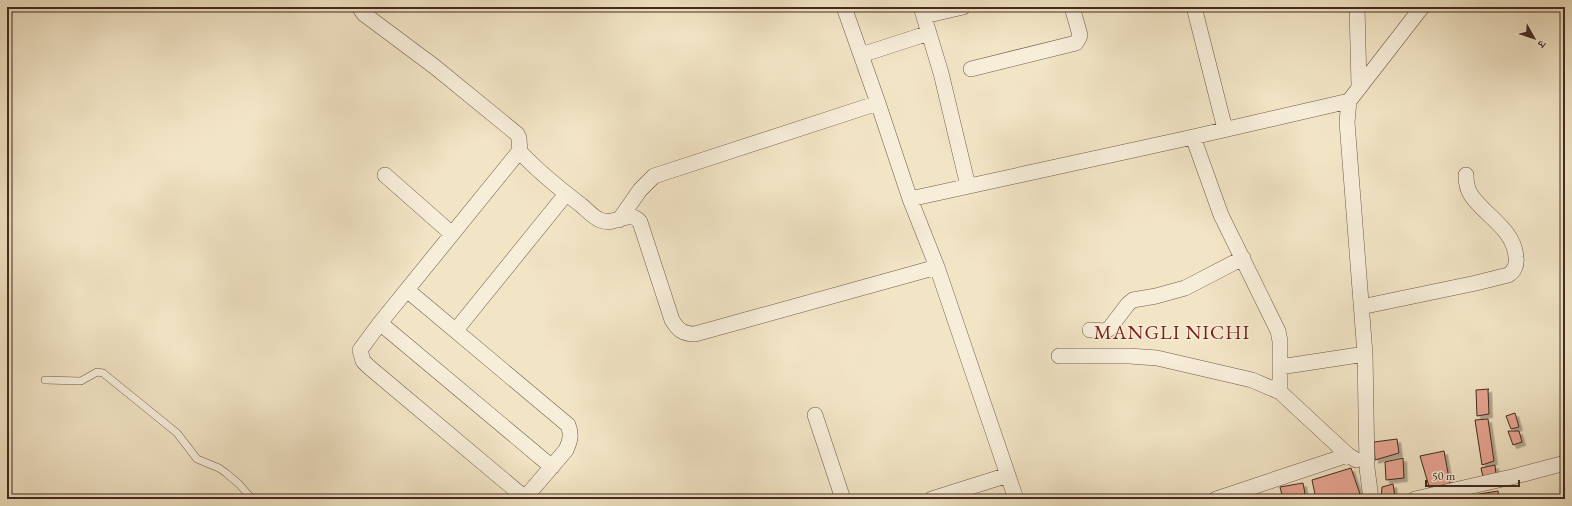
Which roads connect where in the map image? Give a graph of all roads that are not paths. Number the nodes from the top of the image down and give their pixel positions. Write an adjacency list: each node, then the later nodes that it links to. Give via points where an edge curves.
1 (359, 7): 17 (street, via 364,14 435,67 517,134)
2 (844, 7): 10 (street)
3 (963, 7): 8 (street)
4 (1072, 7): 11 (street, via 1080,35 1076,43)
5 (1194, 7): 15 (street)
6 (1357, 7): 12 (street)
7 (1422, 7): 12 (street)
8 (923, 12): 9 (street)
9 (929, 33): 10 (street); 20 (street)
10 (861, 55): 14 (street)
11 (971, 69)
12 (1359, 86): 13 (street)
13 (1349, 101): 15 (street); 28 (street, via 1347,122)
14 (878, 103): 22 (street); 23 (street, via 654,176 640,190)
15 (1225, 129): 16 (street)
16 (1193, 137): 20 (street); 25 (street, via 1215,202)
17 (520, 154): 21 (street); 24 (street, via 514,157)
18 (385, 175): 24 (street)
19 (1466, 175): 28 (street, via 1466,185 1472,197 1514,243 1516,262 1512,273)
20 (968, 186): 22 (street)
21 (566, 194): 23 (street, via 599,219 611,222); 30 (street)
22 (910, 199): 26 (street)
23 (619, 220): 26 (street, via 632,216 640,222 672,320 683,333 689,334)
24 (452, 234): 27 (street)
25 (1242, 258): 31 (street, via 1185,288 1133,300 1109,329); 34 (street, via 1278,331)
26 (937, 267): 42 (street)
27 (407, 290): 29 (street); 30 (street)
28 (1361, 307): 32 (street)
29 (380, 323): 40 (street); 44 (street, via 360,350 363,361)
30 (456, 330): 40 (street, via 568,425 570,441)
31 (1090, 330)
32 (1365, 354): 34 (street); 41 (street)
33 (1059, 356): 36 (street, via 1157,358 1252,380)
34 (1280, 367): 36 (street)
35 (45, 380): 43 (lane, via 81,381 97,372 103,373 177,433 197,460 219,468 239,484)
36 (1280, 392): 38 (street)
37 (816, 415): 45 (street)
38 (1348, 455): 41 (street); 48 (street)
39 (1565, 463): 50 (street)
40 (552, 467): 44 (street)
41 (1366, 468): 49 (street)
42 (1008, 475): 46 (street); 47 (street)
43 (252, 499)
44 (524, 499)
45 (843, 499)
46 (932, 499)
47 (1016, 499)
48 (1216, 499)
49 (1371, 499)
50 (1415, 499)

